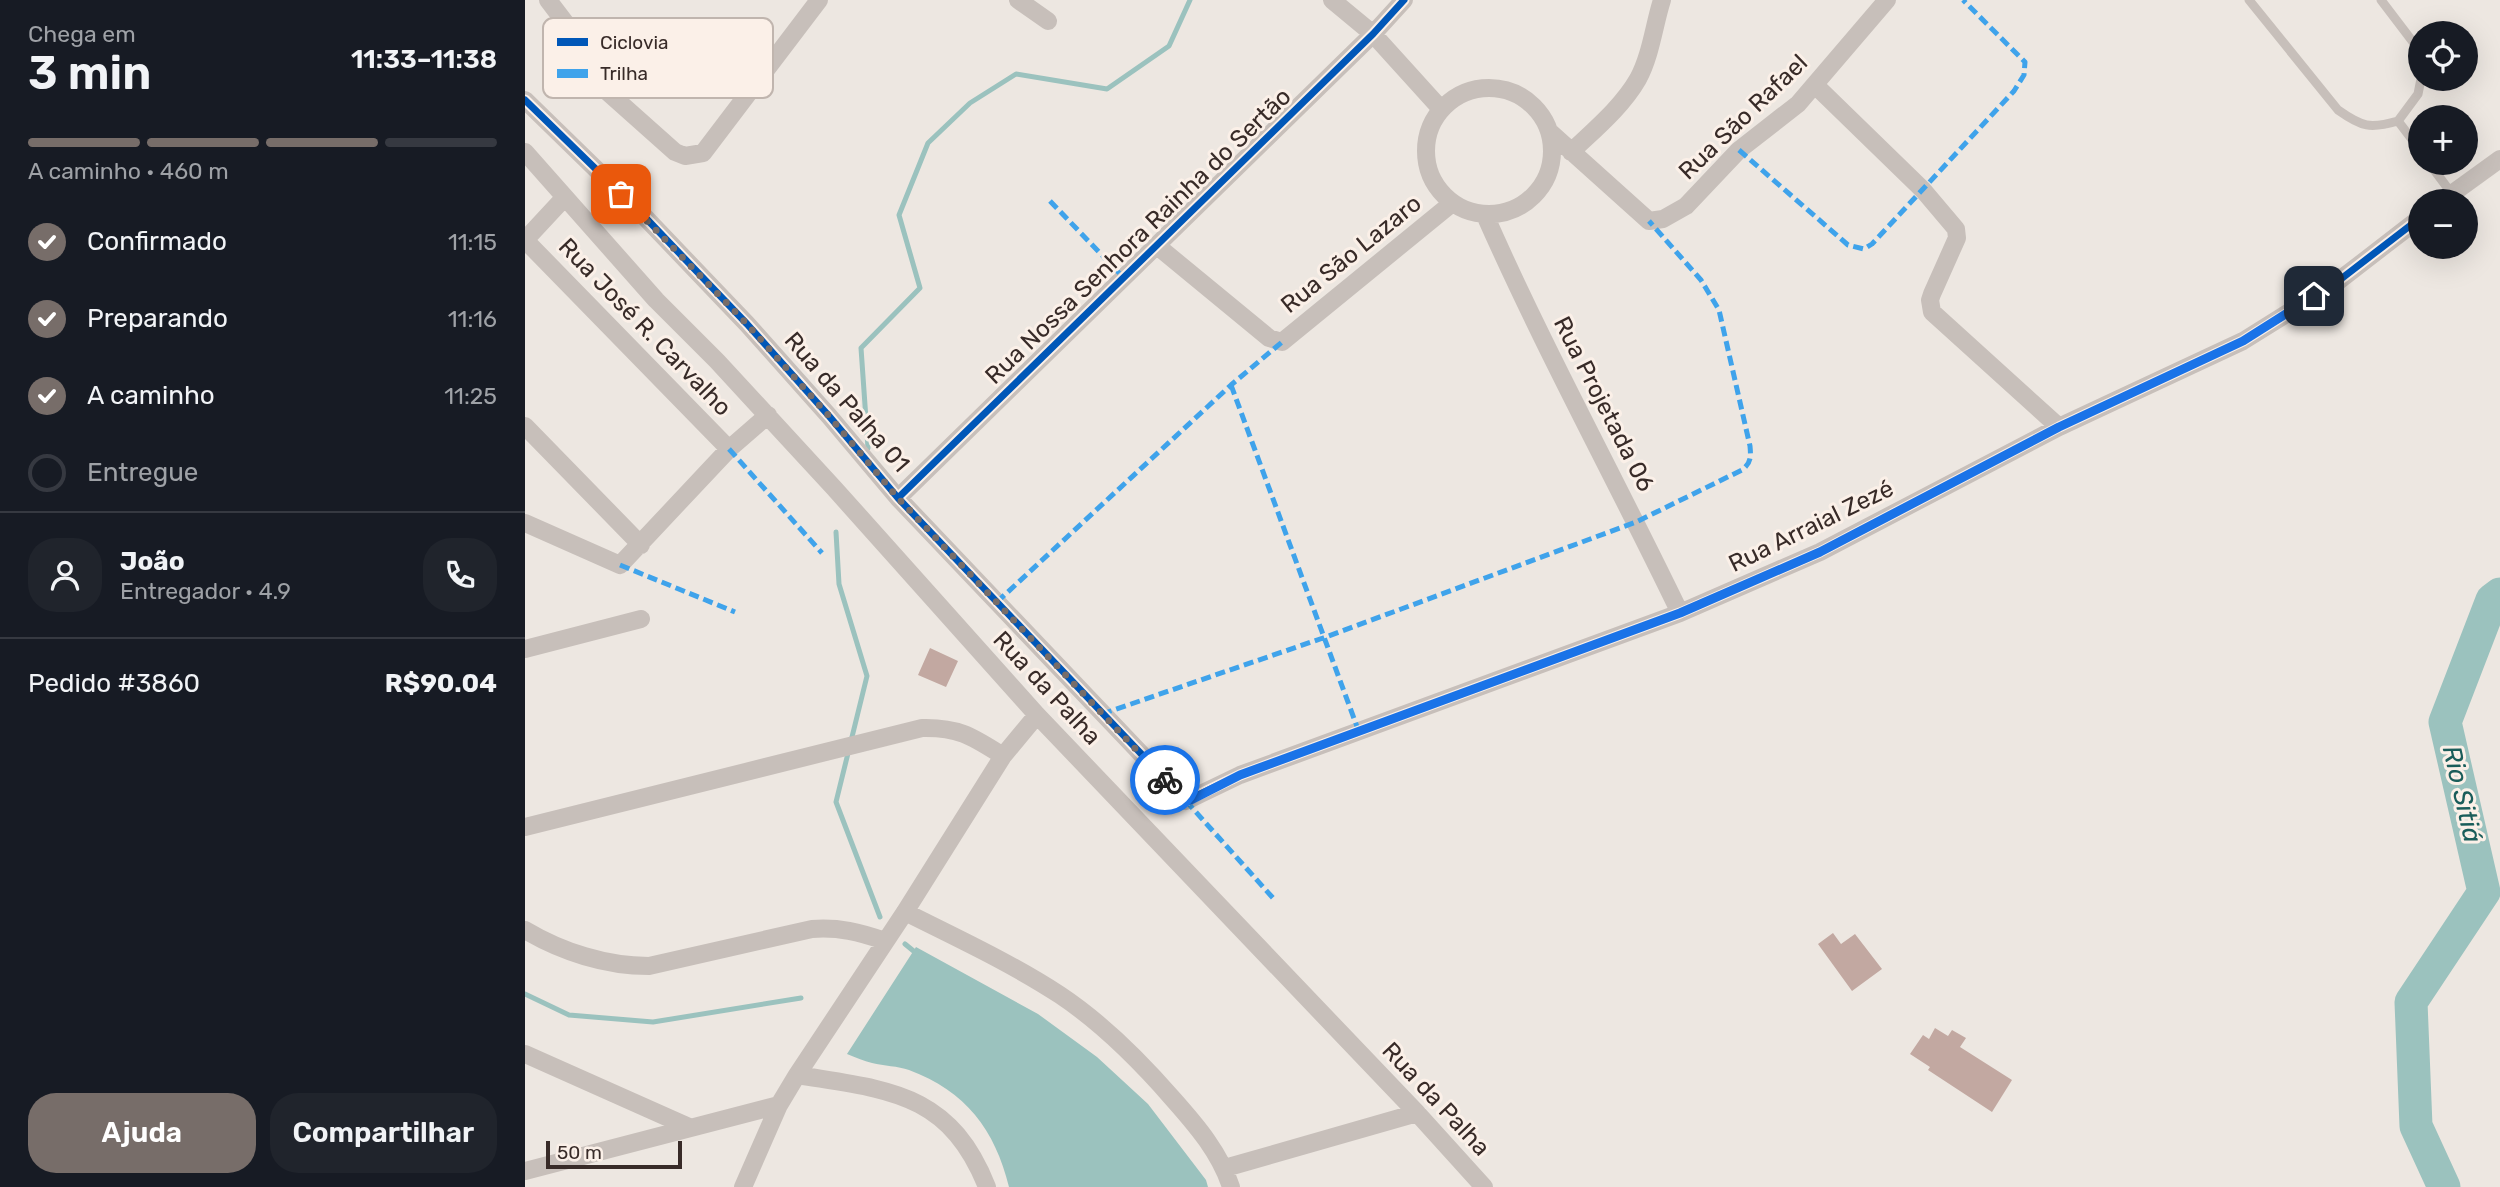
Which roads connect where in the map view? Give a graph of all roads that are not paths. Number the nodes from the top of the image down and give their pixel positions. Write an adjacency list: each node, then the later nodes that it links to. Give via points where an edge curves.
1 (548, 0): 10 (street)
2 (819, 0): 14 (street)
3 (1018, 0): 11 (street)
4 (1332, 0): 12 (street)
5 (1404, 0): 12 (street, Rua Nossa Senhora Rainha do Sertão)
6 (1662, 0): 25 (street, via 1638,79)
7 (1887, 0): 15 (street, Rua São Rafael)
8 (2249, 0): 21 (lane, via 2338,110 2367,127)
9 (2381, 0): 13 (lane)
10 (562, 18)
11 (1048, 21)
12 (1373, 34): 20 (street); 33 (street, Rua Nossa Senhora Rainha do Sertão)
13 (2408, 35)
14 (773, 61)
15 (1815, 85): 25 (street, Rua São Rafael, via 1788,114 1738,150 1686,206 1663,219 1650,220); 36 (street, via 1923,190 1956,229 1957,238 1930,300 1932,312)
16 (2419, 91): 21 (lane)
17 (614, 98): 18 (street, via 675,152 694,156 703,153)
18 (746, 98)
19 (525, 100): 38 (street, Rua da Palha 01, via 747,324)
20 (1440, 108): 22 (street, via 1471,90 1507,90 1535,108); 29 (street, via 1425,150 1428,172)
21 (2398, 121): 23 (lane)
22 (1551, 133): 25 (street); 30 (street, via 1550,168 1538,190 1518,208)
23 (2408, 134)
24 (525, 152): 28 (street, Rua da Palha)
25 (1571, 152)
26 (2500, 159): 27 (street)
27 (2459, 189)
28 (565, 197): 32 (street); 34 (street, Rua da Palha, via 656,300)
29 (1451, 204): 30 (street); 33 (street, Rua São Lazaro, via 1282,342 1269,338)
30 (1486, 215): 41 (street, Rua Projetada 06, via 1529,312)
31 (2408, 227): 36 (street, Rua Arraial Zezé, via 2337,282 2243,341)
32 (525, 240): 37 (street, Rua José R. Carvalho)
33 (1156, 245): 38 (street, Rua Nossa Senhora Rainha do Sertão)
34 (768, 415): 37 (street); 44 (street, Rua da Palha)
35 (525, 426): 40 (street)
36 (2059, 427): 41 (street, Rua Arraial Zezé, via 1820,552)
37 (729, 449): 40 (street)
38 (898, 498): 46 (street, Rua da Palha 01)
39 (525, 523): 40 (street, via 620,565)
40 (641, 545)
41 (1680, 613): 46 (street, Rua Arraial Zezé, via 1240,775)
42 (641, 619): 43 (street)
43 (525, 649)
44 (1037, 715): 45 (street); 54 (street, Rua da Palha)
45 (1003, 756): 47 (street, via 969,735 944,727 922,728); 48 (street)
46 (1186, 801)
47 (525, 827)
48 (905, 912): 50 (street); 56 (street, via 1061,995 1100,1026 1148,1070 1200,1129)
49 (525, 930): 50 (street, via 546,943 622,966 649,966 812,929 858,931)
50 (884, 941): 52 (street)
51 (525, 1054): 55 (street)
52 (797, 1075): 53 (street); 59 (street, via 896,1093 917,1102 951,1126 969,1148)
53 (779, 1105): 55 (street); 58 (street)
54 (1417, 1114): 56 (street); 61 (street, Rua da Palha)
55 (689, 1127): 57 (street)
56 (1225, 1168): 60 (street)
57 (525, 1171)
58 (743, 1187)
59 (987, 1187)
60 (1231, 1187)
61 (1484, 1187)

